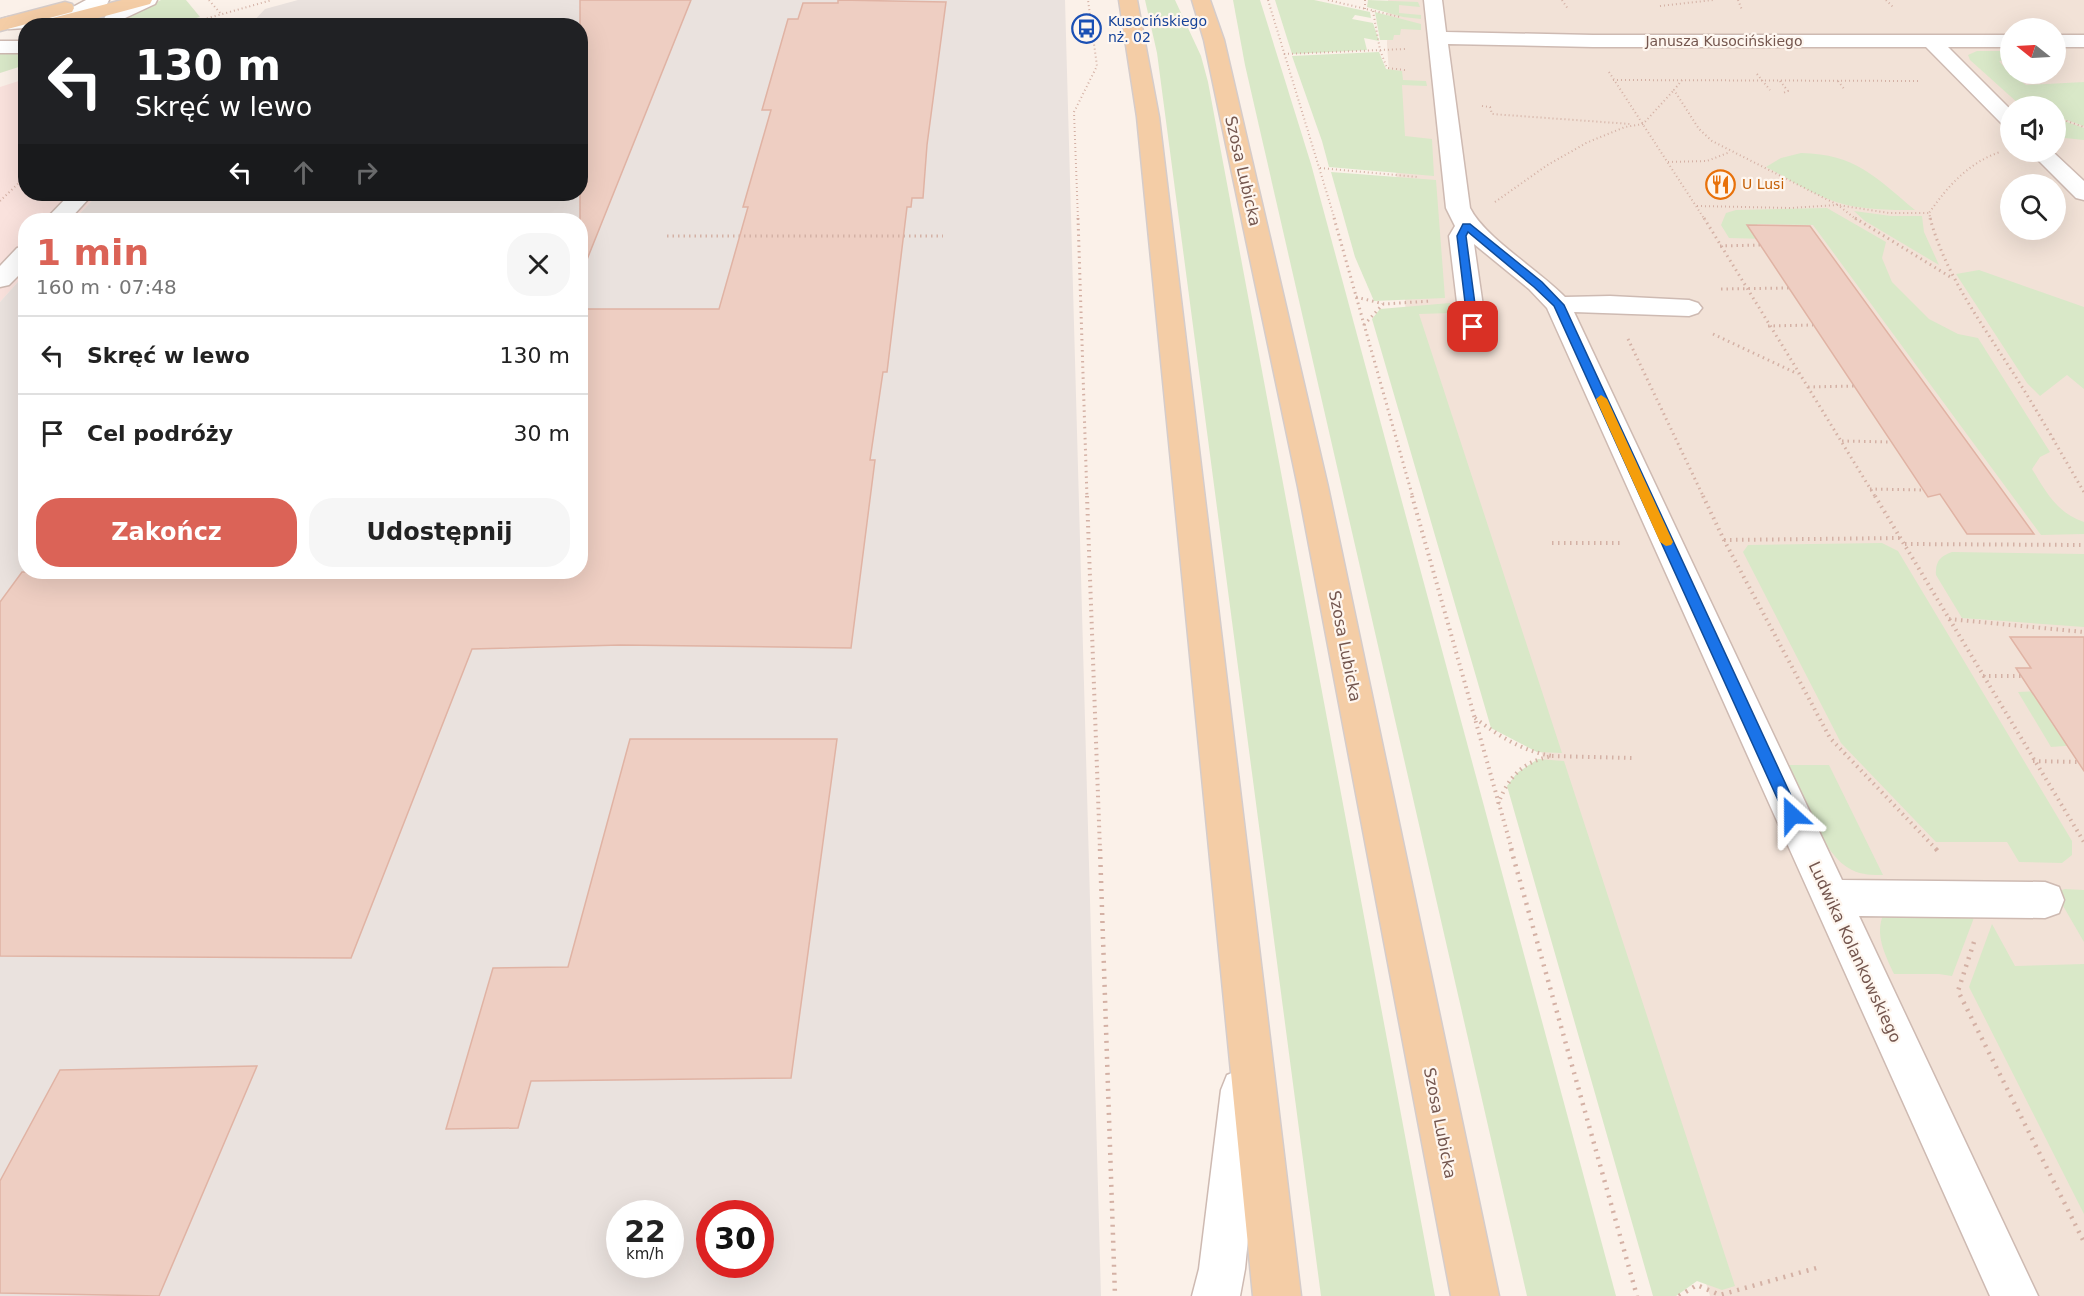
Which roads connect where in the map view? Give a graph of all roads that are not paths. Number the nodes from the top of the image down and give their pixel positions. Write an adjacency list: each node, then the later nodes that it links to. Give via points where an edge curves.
1 (98, 0): 6 (main road); 7 (street)
2 (143, 0): 8 (main road)
3 (148, 0): 9 (street)
4 (1128, 0): 30 (main road, via 1148,117)
5 (1201, 0): 33 (main road, Szosa Lubicka, via 1214,39 1313,487)
6 (43, 18)
7 (70, 18)
8 (82, 18)
9 (114, 18)
10 (1436, 27): 11 (street, Janusza Kusocińskiego, via 1593,41); 22 (street, via 1458,208)
11 (1931, 41): 12 (street, Janusza Kusocińskiego); 17 (street)
12 (2000, 41)
13 (2066, 41): 14 (street)
14 (2084, 41)
15 (0, 47): 16 (street)
16 (18, 47)
17 (2000, 111)
18 (2051, 162): 19 (street)
19 (2084, 193)
20 (75, 201): 21 (street)
21 (63, 213)
22 (1467, 226): 25 (street, Ludwika Kolankowskiego); 27 (street, via 1461,236)
23 (18, 261): 24 (street)
24 (0, 280)
25 (1558, 305): 26 (street, via 1610,303); 28 (street, Ludwika Kolankowskiego)
26 (1689, 308)
27 (1473, 327)
28 (1830, 898): 29 (street); 34 (street, Ludwika Kolankowskiego)
29 (2045, 900)
30 (1248, 1034): 31 (street); 32 (main road)
31 (1216, 1296)
32 (1277, 1296)
33 (1475, 1296)
34 (2014, 1296)

